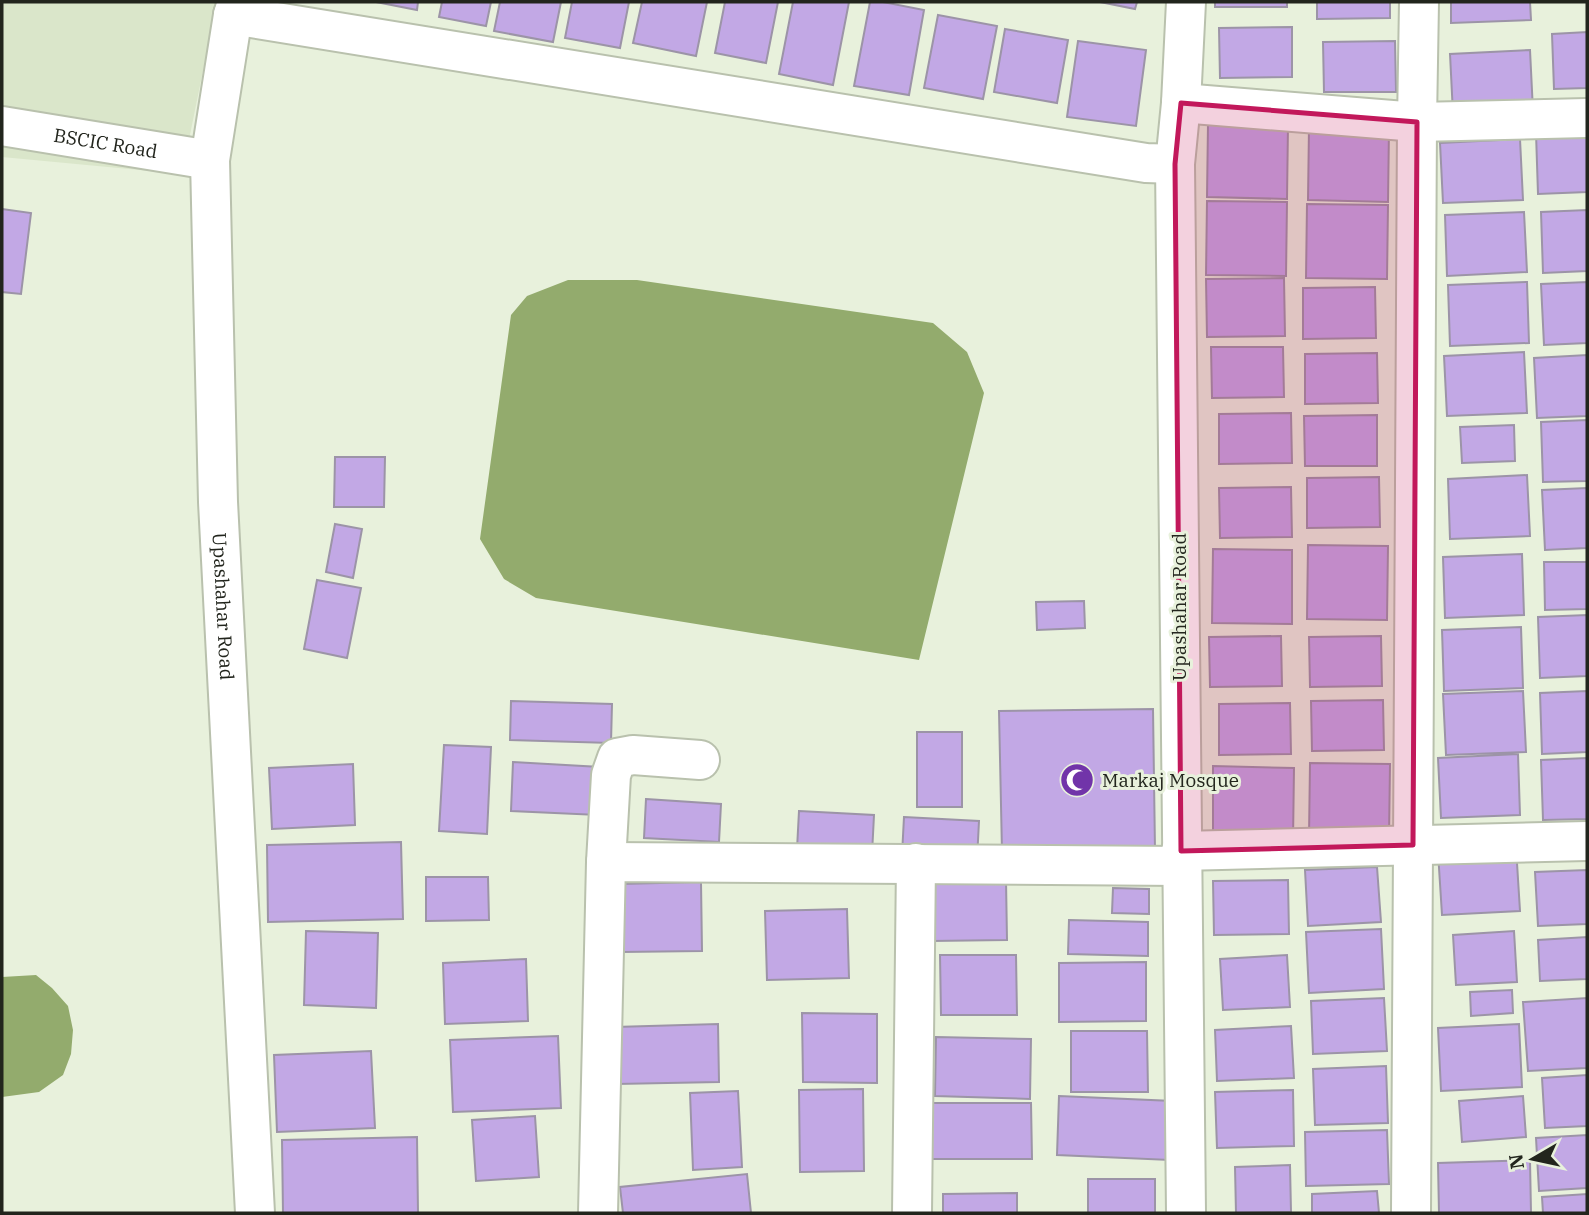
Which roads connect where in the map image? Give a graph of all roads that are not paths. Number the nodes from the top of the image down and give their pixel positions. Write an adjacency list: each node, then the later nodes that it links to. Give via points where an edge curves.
1 (1186, 2): 4 (street, Upashahar Road)
2 (1419, 2): 6 (street)
3 (235, 8): 8 (street, Upashahar Road); 9 (street, via 1146,163)
4 (1181, 103): 6 (street); 9 (street, Upashahar Road)
5 (1587, 118): 6 (street)
6 (1417, 122): 12 (street)
7 (2, 126): 8 (street, BSCIC Road)
8 (210, 160): 16 (street, Upashahar Road, via 218,502)
9 (1175, 164): 13 (street, Upashahar Road)
10 (700, 760): 14 (street, via 617,758 611,775)
11 (1587, 841): 12 (street)
12 (1413, 845): 13 (street); 20 (street)
13 (1181, 858): 15 (street); 19 (street, Upashahar Road)
14 (606, 862): 15 (street); 17 (street)
15 (916, 863): 18 (street)
16 (255, 1213)
17 (598, 1213)
18 (912, 1213)
19 (1186, 1213)
20 (1411, 1213)

